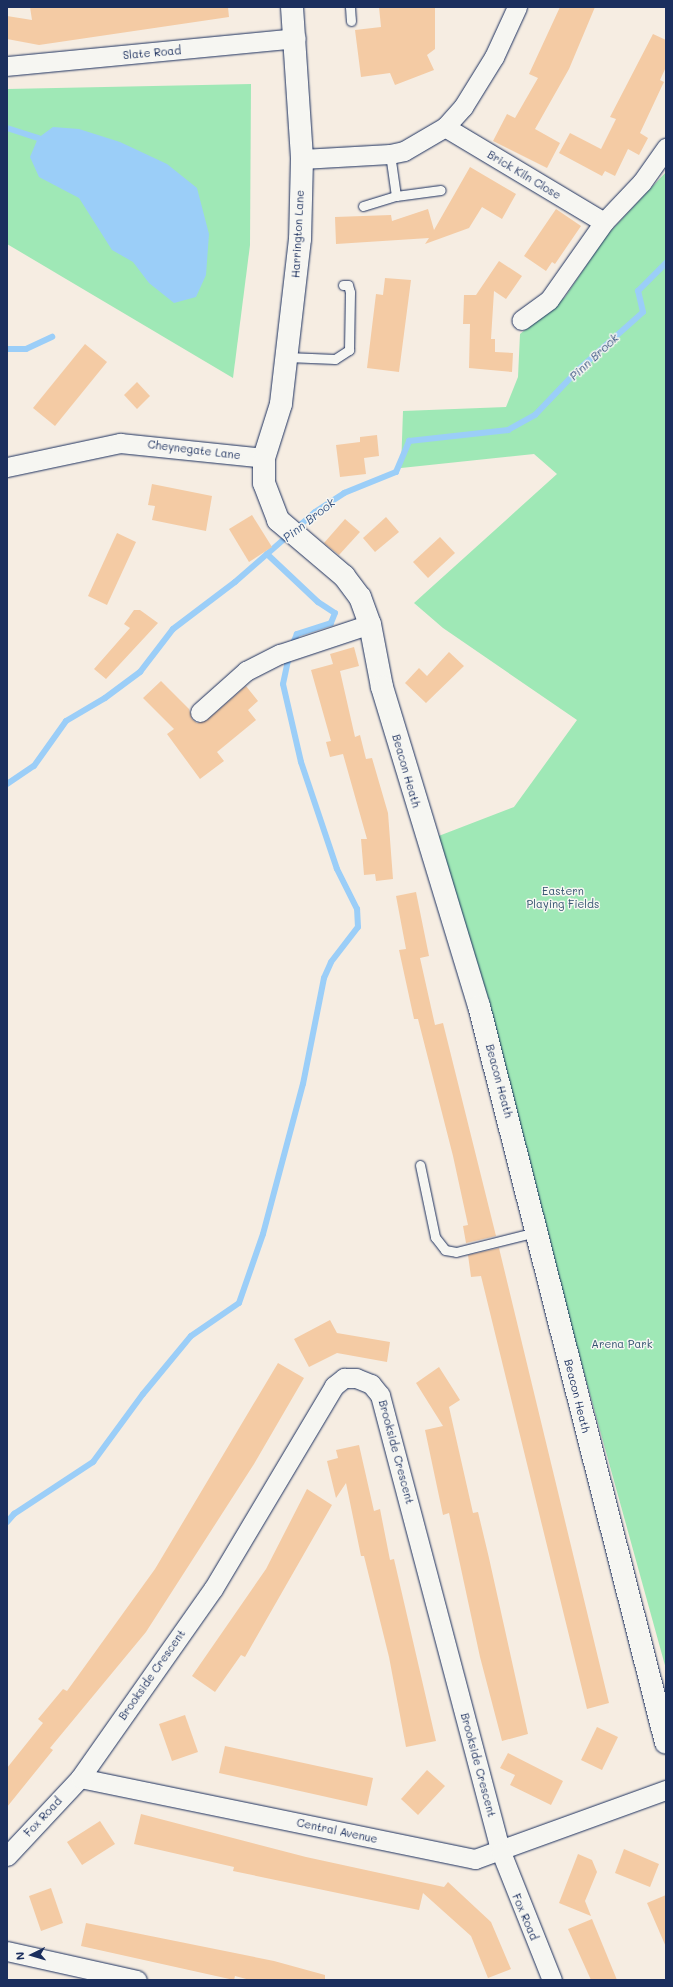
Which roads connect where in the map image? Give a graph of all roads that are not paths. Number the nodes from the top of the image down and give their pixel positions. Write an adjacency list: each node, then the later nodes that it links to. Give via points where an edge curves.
1 (292, 7): 5 (street, Harrington Lane)
2 (350, 7): 4 (lane)
3 (517, 7): 7 (street, via 494,57 463,107)
4 (351, 21)
5 (296, 38): 6 (street, Slate Road); 10 (street, Harrington Lane)
6 (7, 66)
7 (445, 127): 9 (street, via 404,150); 14 (street, Brick Kiln Close)
8 (666, 148): 14 (street, via 642,182)
9 (390, 154): 10 (street); 12 (lane)
10 (302, 159): 17 (street, Harrington Lane, via 300,239)
11 (441, 190): 12 (lane)
12 (396, 196): 13 (lane)
13 (363, 206)
14 (604, 222): 16 (street, via 549,300)
15 (343, 285): 17 (lane, via 348,285 350,292 349,350 336,359)
16 (520, 320)
17 (287, 357): 18 (street, Harrington Lane, via 280,404)
18 (264, 458): 19 (street, Cheynegate Lane, via 120,443); 20 (street, Beacon Heath, via 264,482 270,505 293,533 344,576 360,598)
19 (7, 467)
20 (370, 624): 21 (street, via 280,654 246,671); 23 (street, Beacon Heath, via 382,688 479,1006)
21 (200, 712)
22 (420, 1165): 23 (lane, via 435,1237 445,1250 456,1252)
23 (536, 1232): 24 (street, Beacon Heath)
24 (666, 1743)
25 (80, 1778): 27 (street, Central Avenue, via 475,1859); 27 (street, Brookside Crescent, via 213,1589 334,1386 344,1378 356,1378 371,1384 380,1395); 28 (street, Fox Road)
26 (666, 1790): 27 (street, Central Avenue, via 588,1817)
27 (501, 1852): 31 (street, Fox Road)
28 (7, 1856)
29 (7, 1951): 30 (street)
30 (137, 1980)
31 (552, 1980)

